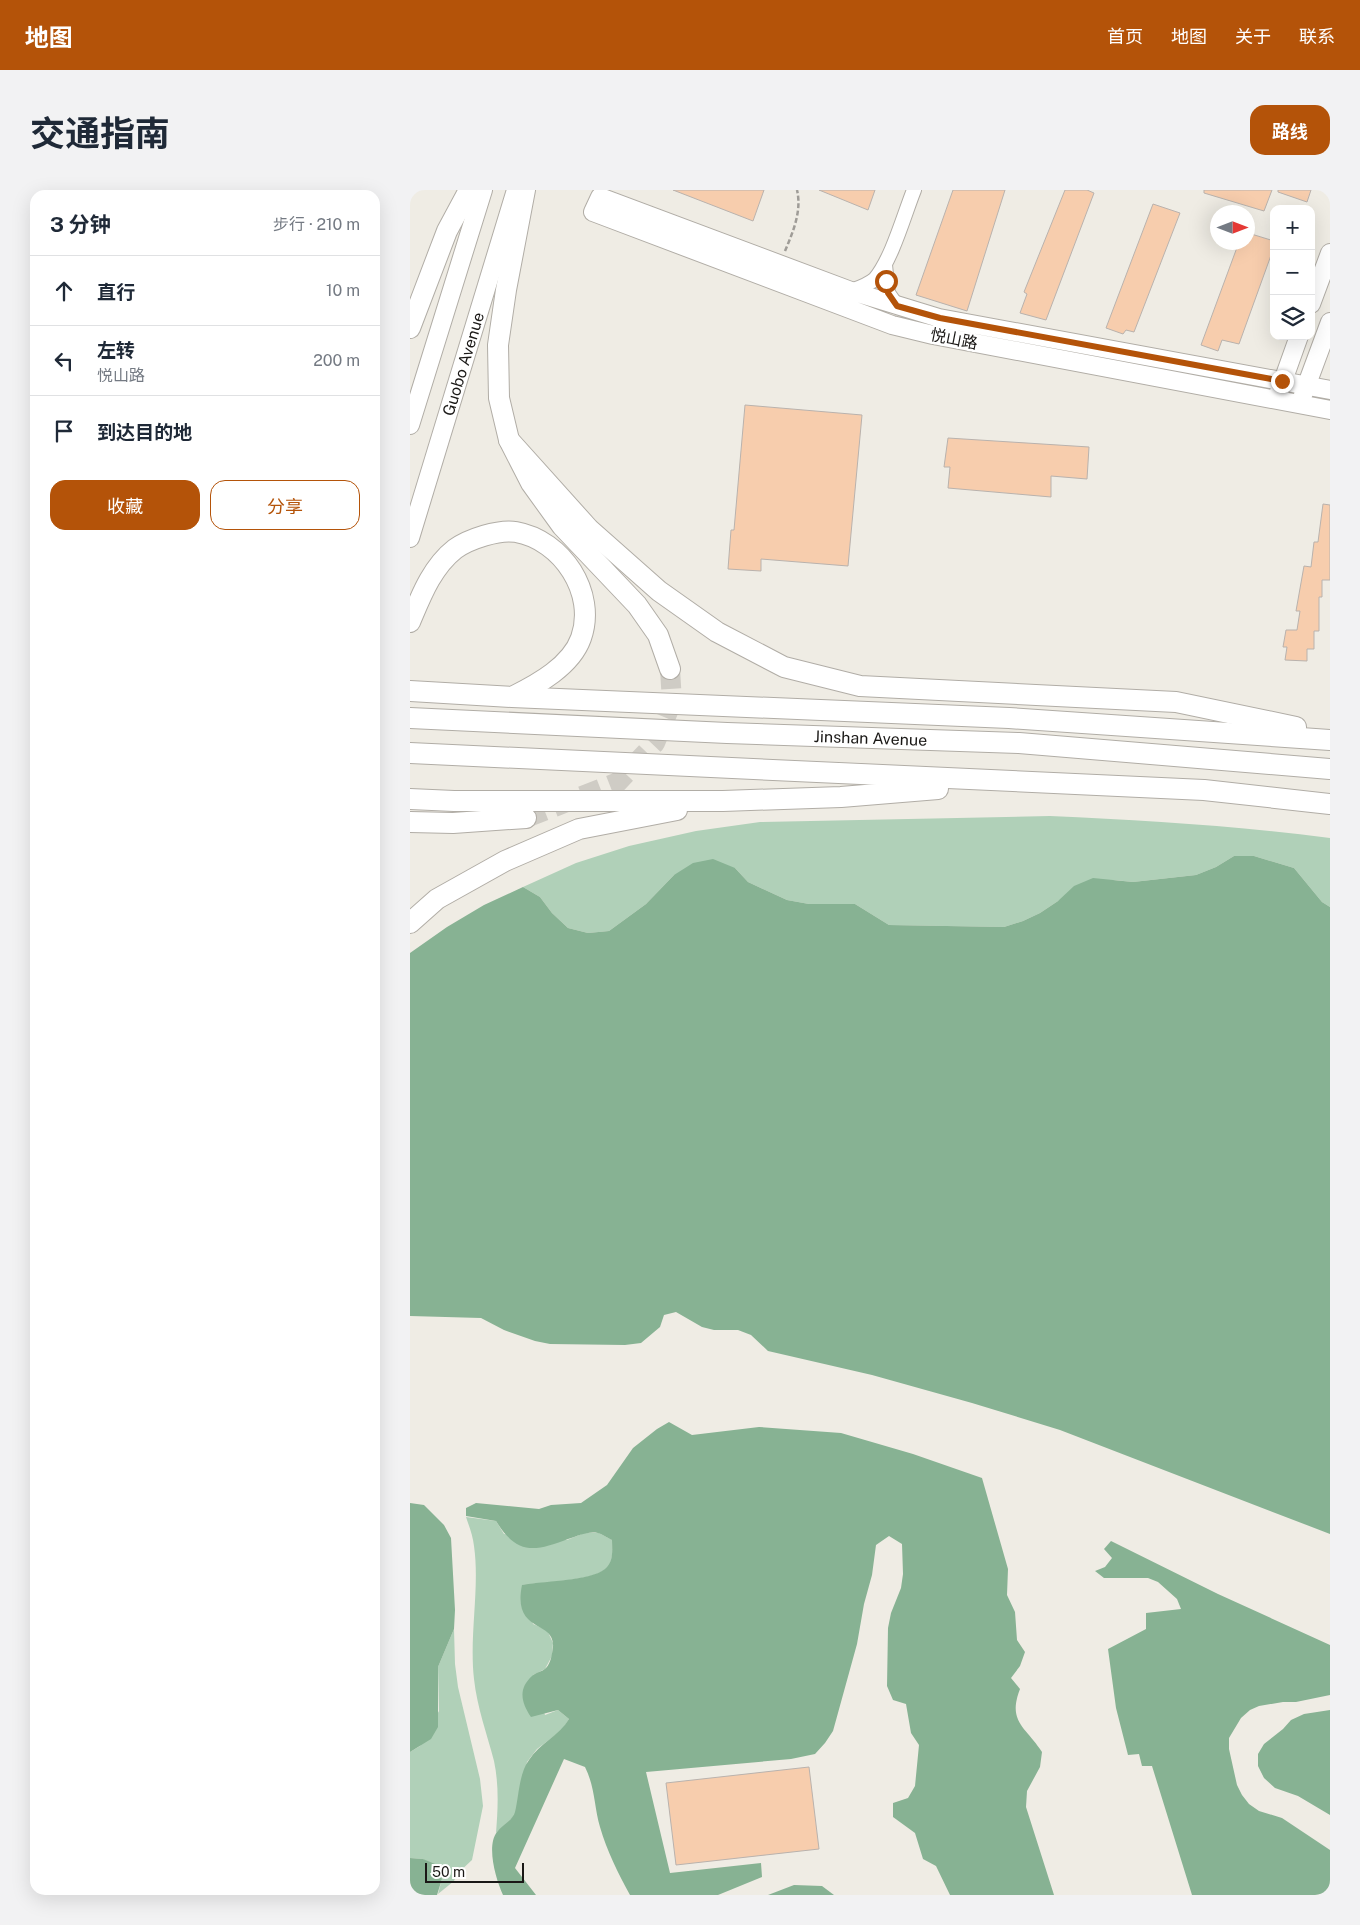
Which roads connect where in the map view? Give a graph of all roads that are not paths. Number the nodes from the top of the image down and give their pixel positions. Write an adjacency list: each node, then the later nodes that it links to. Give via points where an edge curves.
1 (469, 190): 12 (highway, via 447,231)
2 (484, 190): 20 (main road, Guobo Avenue)
3 (516, 190): 22 (main road, Guobo Avenue)
4 (526, 190): 21 (highway, via 498,345 498,398)
5 (914, 190): 7 (street)
6 (1330, 254): 9 (main road)
7 (885, 265): 8 (street, via 874,280); 10 (street, via 888,293)
8 (851, 291): 10 (main road, 悦山路); 17 (main road, 悦山路, via 596,205 892,325)
9 (1314, 295)
10 (897, 306): 14 (main road, 悦山路, via 940,318)
11 (1330, 322): 15 (main road)
12 (410, 328)
13 (1297, 340): 14 (main road)
14 (1282, 381): 15 (main road, 悦山路); 17 (main road)
15 (1306, 385): 16 (main road, 悦山路); 18 (main road)
16 (1330, 390)
17 (1276, 400): 18 (main road, 悦山路)
18 (1299, 405): 19 (main road, 悦山路)
19 (1330, 410)
20 (410, 425)
21 (509, 440): 24 (highway, via 530,483 562,526 637,605 658,635); 28 (highway, via 589,529 659,591 717,632 784,667 860,686 1176,702)
22 (410, 538)
23 (410, 622): 26 (highway, via 422,592 439,565 456,549 482,535 515,532 543,542 567,562 582,591 586,617 581,639 565,662 541,683)
24 (670, 669)
25 (410, 691): 26 (highway)
26 (512, 697): 29 (highway, via 1009,718)
27 (410, 718): 31 (highway, Jinshan Avenue, via 1019,743)
28 (1330, 734)
29 (1330, 740)
30 (410, 754): 32 (highway)
31 (1330, 769)
32 (1018, 782): 34 (highway, via 841,797); 35 (highway, via 1204,790)
33 (410, 800): 34 (highway)
34 (723, 801): 38 (highway, via 579,829 505,860 437,899)
35 (1330, 804)
36 (526, 818): 37 (highway, via 453,824)
37 (410, 822)
38 (410, 923)

